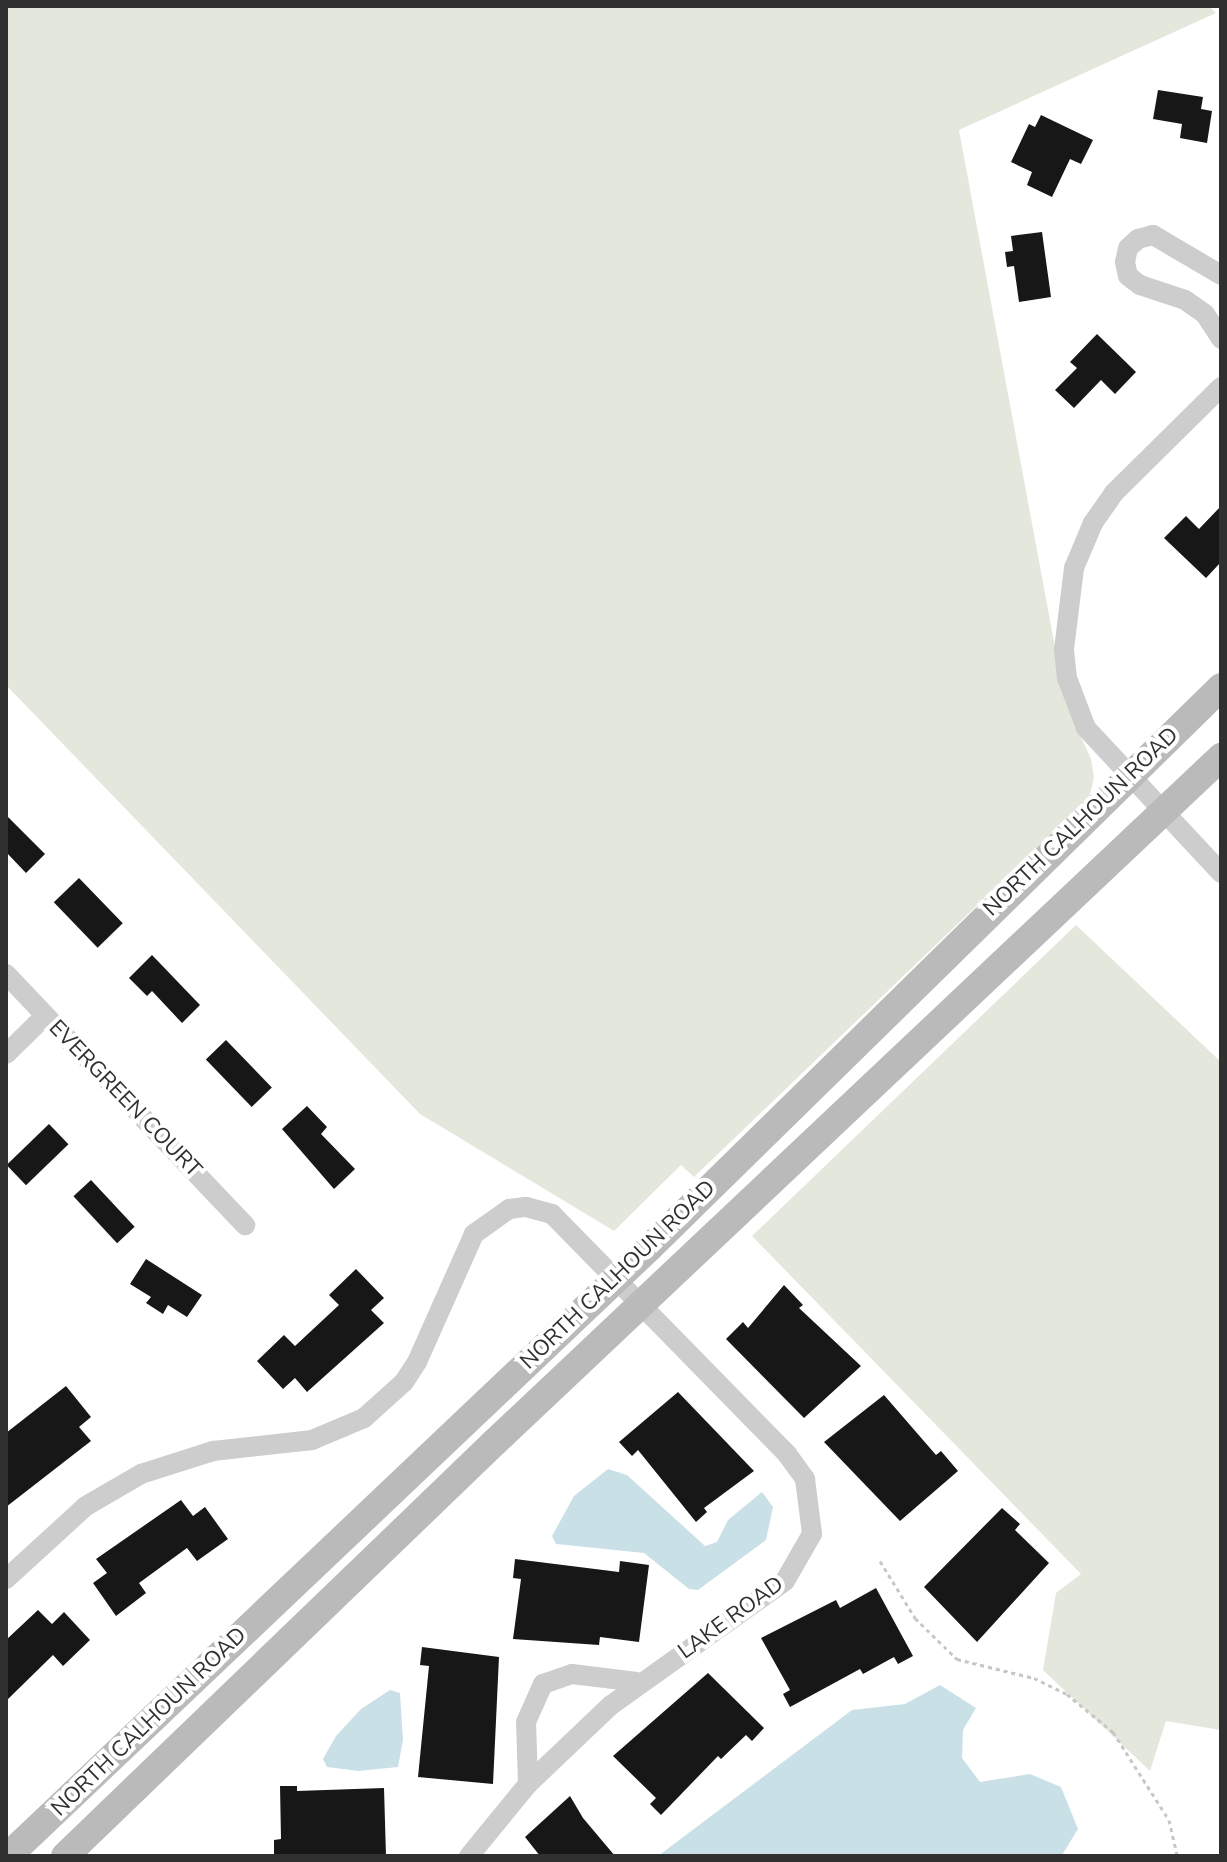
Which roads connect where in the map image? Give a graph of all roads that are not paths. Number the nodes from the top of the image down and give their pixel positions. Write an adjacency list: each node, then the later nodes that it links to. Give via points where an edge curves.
1 (1221, 275): 2 (street, via 1153,235 1138,239 1125,262 1128,276 1140,285 1185,300 1205,314)
2 (1221, 339)
3 (1221, 387): 6 (street, via 1114,493 1093,523 1074,568 1064,625 1067,678 1086,728)
4 (1221, 687): 6 (main road, NORTH CALHOUN ROAD)
5 (1221, 757): 7 (main road, NORTH CALHOUN ROAD)
6 (1127, 776): 7 (street); 13 (main road, NORTH CALHOUN ROAD)
7 (1162, 814): 8 (street); 14 (main road, NORTH CALHOUN ROAD)
8 (1221, 873)
9 (6, 974): 10 (street, EVERGREEN COURT)
10 (45, 1016): 11 (street); 12 (street, EVERGREEN COURT)
11 (6, 1054)
12 (245, 1225)
13 (617, 1277): 14 (street, LAKE ROAD); 15 (main road, NORTH CALHOUN ROAD); 16 (street, LAKE ROAD, via 552,1214 526,1207 495,1215 467,1246 417,1362 380,1406 312,1440 228,1448 141,1474 86,1506)
14 (643, 1305): 17 (main road, NORTH CALHOUN ROAD); 18 (street, LAKE ROAD, via 787,1454 805,1479 812,1519 802,1557 785,1581)
15 (310, 1567): 17 (main road); 20 (main road, NORTH CALHOUN ROAD)
16 (6, 1579)
17 (339, 1594): 21 (main road, NORTH CALHOUN ROAD)
18 (637, 1682): 19 (street, LAKE ROAD); 19 (street, via 572,1674 543,1684 526,1722)
19 (528, 1784): 22 (street, LAKE ROAD)
20 (8, 1856)
21 (65, 1856)
22 (469, 1856)

